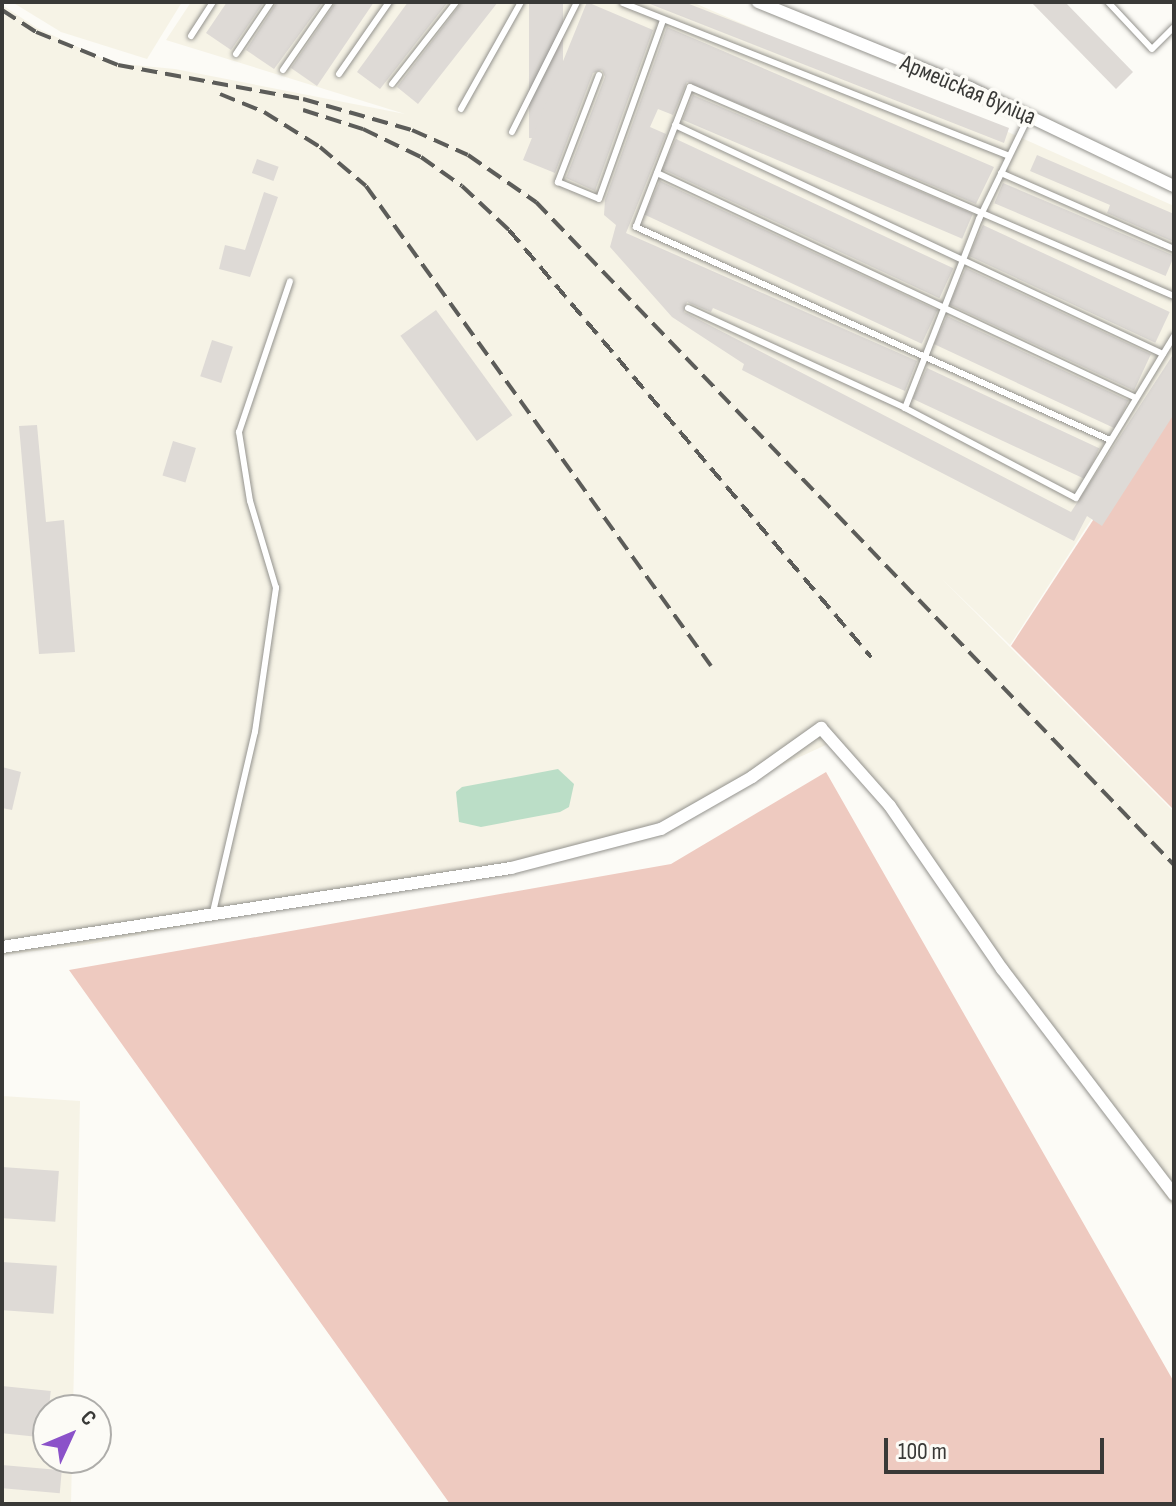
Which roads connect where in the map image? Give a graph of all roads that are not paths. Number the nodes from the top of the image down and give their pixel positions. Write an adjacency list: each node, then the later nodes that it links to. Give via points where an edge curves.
1 (213, 2): 13 (lane)
2 (271, 2): 14 (lane)
3 (330, 2): 15 (lane)
4 (389, 2): 16 (lane)
5 (456, 2): 18 (lane)
6 (521, 2): 19 (lane)
7 (577, 2): 22 (lane)
8 (758, 2): 20 (street, Армейская вуліца)
9 (1108, 2): 12 (lane, via 1152,49)
10 (623, 3): 11 (lane)
11 (663, 20): 17 (lane, via 599,199 558,182); 23 (lane)
12 (1174, 27)
13 (191, 36)
14 (236, 54)
15 (283, 70)
16 (339, 74)
17 (599, 75)
18 (392, 84)
19 (461, 109)
20 (1029, 116): 23 (lane); 26 (street, Армейская вуліца)
21 (675, 125): 24 (lane); 27 (lane, via 690,87); 29 (lane)
22 (512, 132)
23 (1009, 156): 25 (lane)
24 (657, 173): 32 (lane); 36 (lane, via 636,227)
25 (1001, 173): 27 (lane); 28 (lane)
26 (1174, 186)
27 (983, 209): 29 (lane); 31 (lane)
28 (1174, 249)
29 (964, 261): 32 (lane); 35 (lane)
30 (290, 281): 40 (lane, via 239,432 250,501 276,588 255,732)
31 (1174, 296)
32 (946, 307): 36 (lane); 37 (lane)
33 (688, 308): 38 (lane)
34 (1174, 336): 35 (lane)
35 (1163, 354): 37 (lane)
36 (926, 356): 38 (lane); 39 (lane)
37 (1136, 398): 39 (lane)
38 (905, 408): 39 (lane, via 1076,498)
39 (1110, 440)
40 (213, 912): 41 (street, via 104,935); 42 (street, via 511,868 661,829 752,777 821,728 890,806 1002,969)
41 (2, 947)
42 (1174, 1195)

